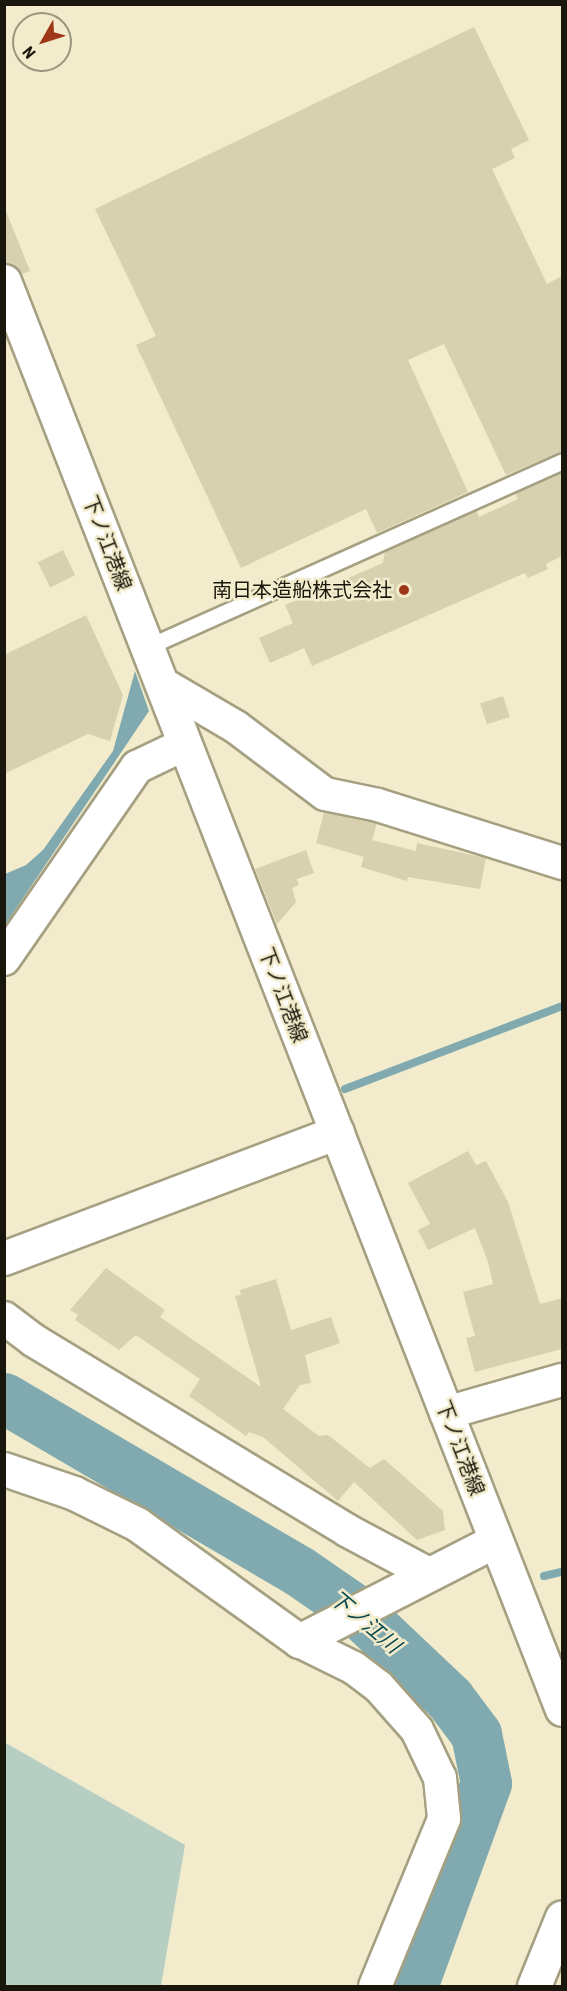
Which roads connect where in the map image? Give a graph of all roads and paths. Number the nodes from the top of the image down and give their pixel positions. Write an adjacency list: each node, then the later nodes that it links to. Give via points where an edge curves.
1 (4, 281): 3 (main road, 下ノ江港線)
2 (562, 460): 3 (lane)
3 (147, 647): 4 (main road, 下ノ江港線)
4 (161, 683): 5 (main road, 下ノ江港線); 6 (street, via 236,727 325,794 378,805)
5 (185, 744): 7 (street, via 137,767); 8 (main road, 下ノ江港線)
6 (562, 863)
7 (4, 959)
8 (337, 1132): 9 (main road); 12 (main road, 下ノ江港線)
9 (4, 1258)
10 (4, 1318): 15 (street, via 33,1340)
11 (562, 1380): 12 (street)
12 (446, 1413): 14 (main road, 下ノ江港線)
13 (4, 1469): 16 (main road, via 74,1493 137,1524)
14 (496, 1540): 15 (main road); 17 (main road, 下ノ江港線)
15 (418, 1577): 16 (main road)
16 (302, 1639): 19 (street, via 379,1687 417,1730 441,1778 444,1819)
17 (562, 1709)
18 (562, 1917): 20 (main road)
19 (375, 1986)
20 (534, 1986)

